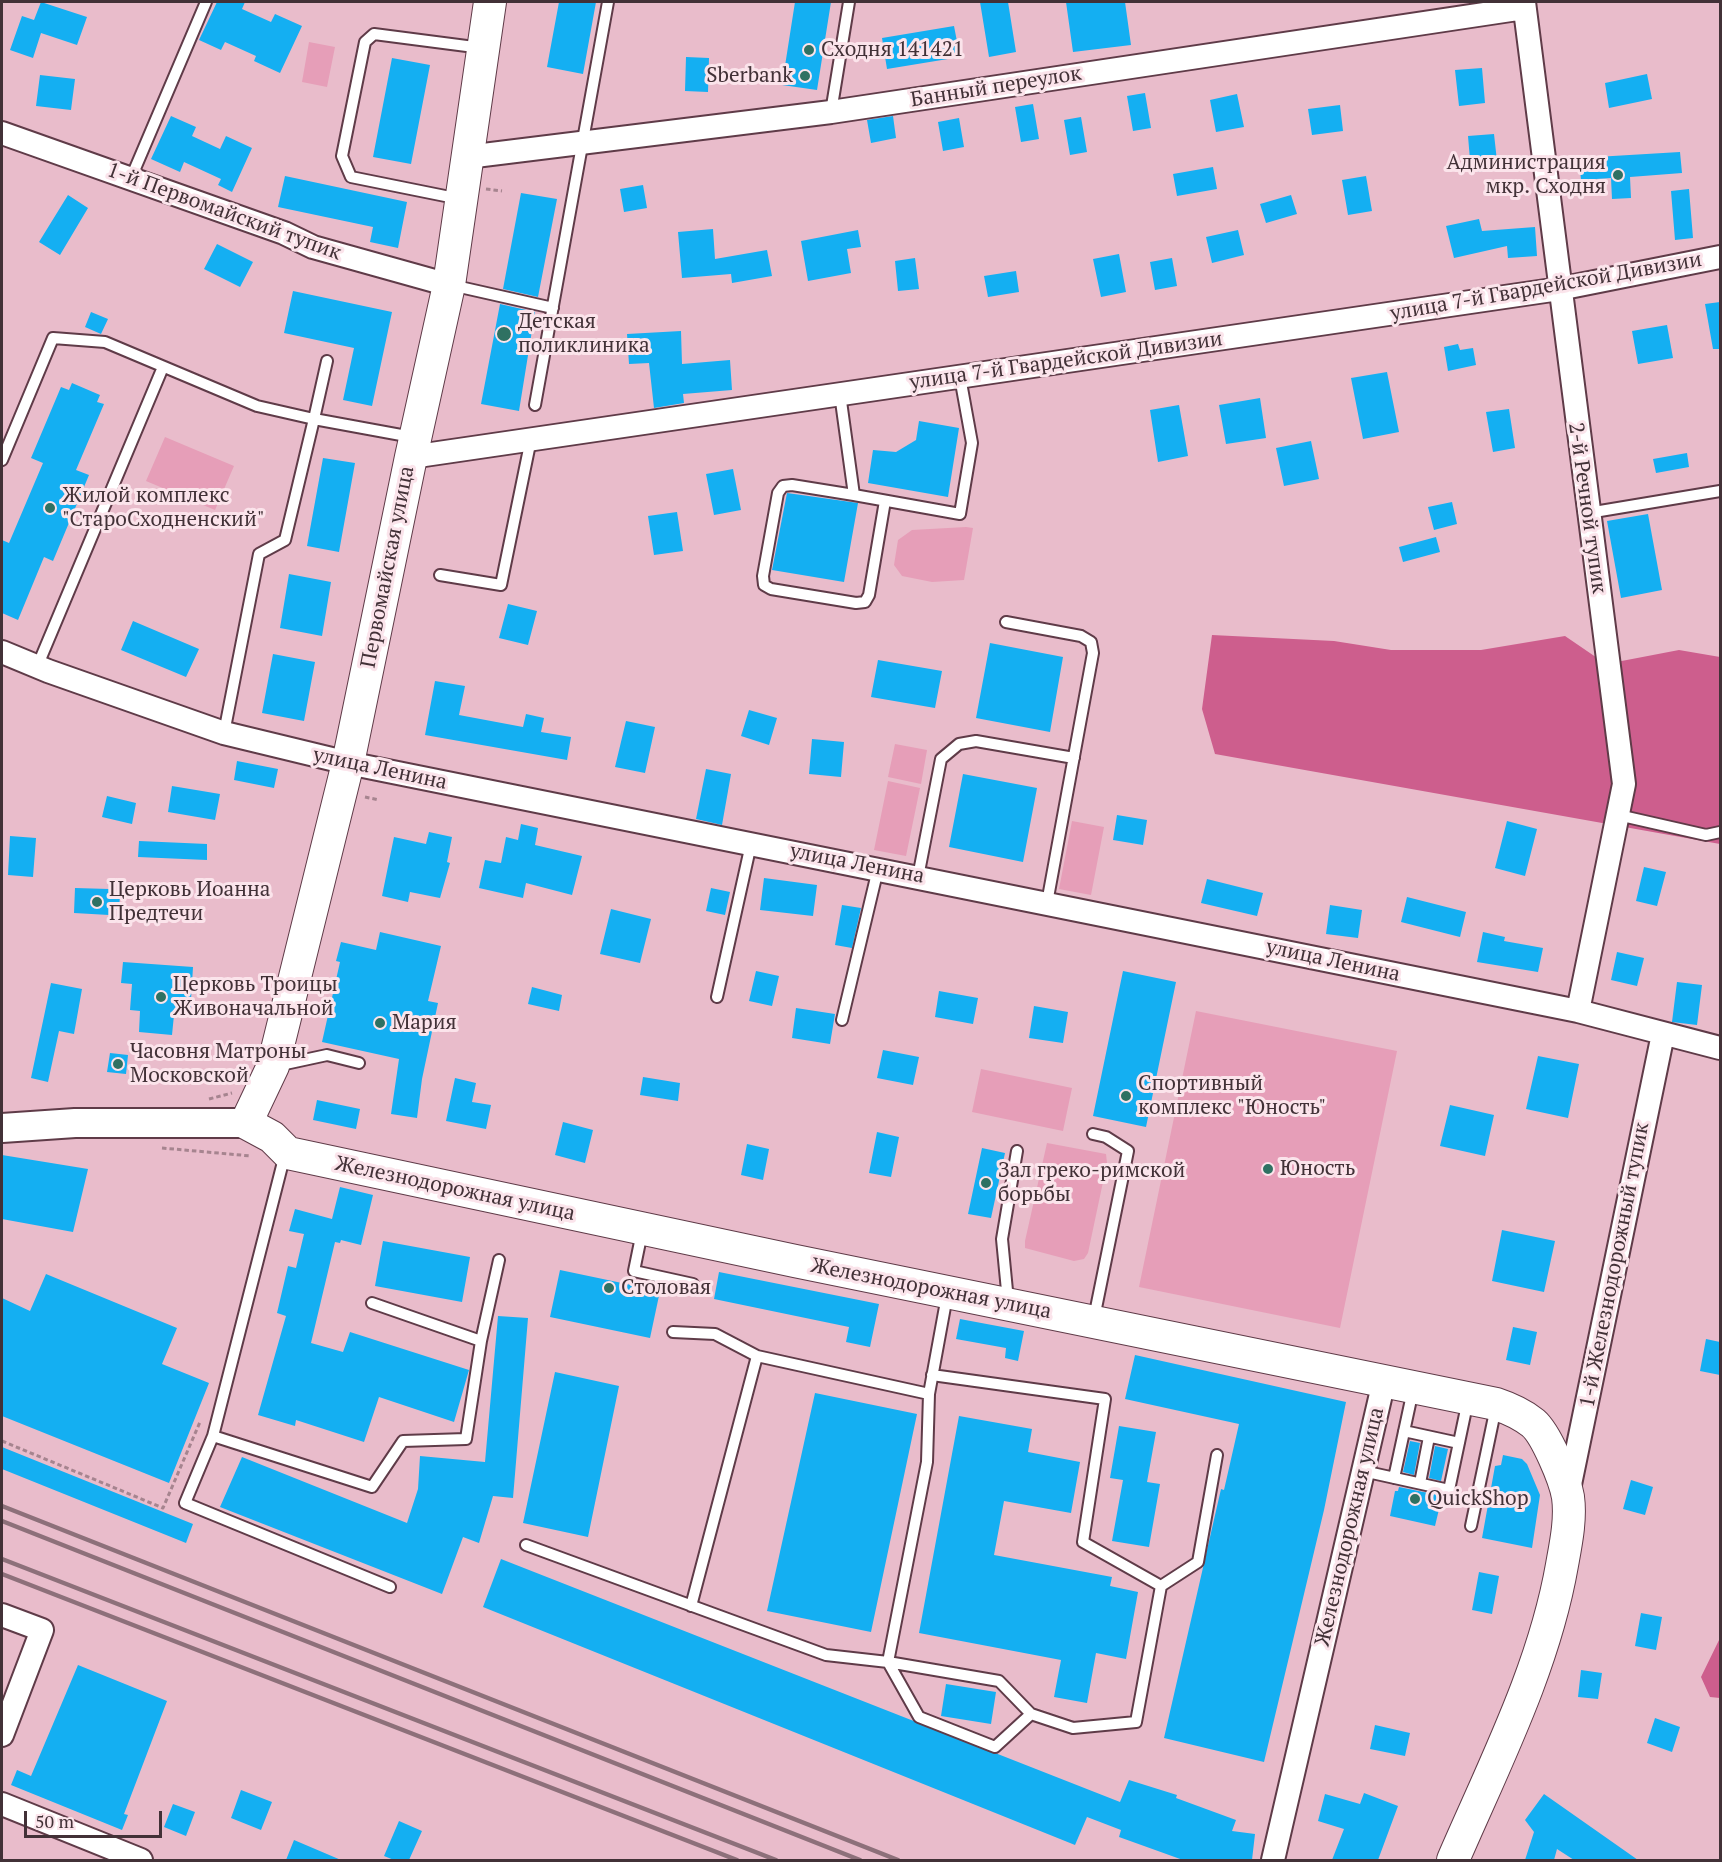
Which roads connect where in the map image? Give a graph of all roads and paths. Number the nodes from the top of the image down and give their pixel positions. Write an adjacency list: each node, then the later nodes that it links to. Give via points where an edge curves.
1 (206, 2): 11 (lane)
2 (490, 2): 6 (main road, Первомайская улица)
3 (608, 2): 9 (lane)
4 (849, 2): 7 (lane)
5 (1524, 5): 7 (street, Банный переулок); 15 (street, 2-й Речной тупик)
6 (482, 48): 10 (main road, Первомайская улица); 12 (lane, via 374,34 365,42 342,156 351,177)
7 (831, 112): 9 (street, Банный переулок)
8 (2, 133): 11 (street, 1-й Первомайский тупик)
9 (584, 145): 10 (street, Банный переулок); 16 (lane)
10 (467, 157): 12 (main road, Первомайская улица)
11 (131, 178): 14 (street, 1-й Первомайский тупик, via 313,247)
12 (461, 200): 14 (main road, Первомайская улица)
13 (1720, 257): 15 (street, улица 7-й Гвардейской Дивизии)
14 (449, 285): 16 (lane); 24 (main road, Первомайская улица)
15 (1559, 289): 19 (street, улица 7-й Гвардейской Дивизии); 29 (street, 2-й Речной тупик)
16 (553, 308): 21 (lane)
17 (327, 361): 22 (lane)
18 (163, 367): 22 (lane, via 257,406); 25 (lane, via 105,342 53,338); 33 (lane)
19 (960, 377): 20 (street, улица 7-й Гвардейской Дивизии); 28 (lane, via 972,443 960,514)
20 (840, 394): 23 (street, улица 7-й Гвардейской Дивизии); 27 (lane)
21 (536, 405)
22 (314, 419): 24 (lane); 34 (lane, via 285,540 259,555)
23 (531, 440): 24 (street, улица 7-й Гвардейской Дивизии); 30 (lane, via 501,585)
24 (413, 447): 36 (main road, Первомайская улица)
25 (2, 460)
26 (1720, 491): 29 (lane)
27 (854, 495): 28 (lane); 28 (lane, via 783,486 776,503 764,585 865,602)
28 (885, 501)
29 (1588, 513): 37 (street, 2-й Речной тупик, via 1624,784)
30 (440, 575)
31 (1006, 622): 35 (lane, via 1081,636 1091,642 1093,653)
32 (2, 652): 33 (street, улица Ленина)
33 (37, 667): 34 (street, улица Ленина)
34 (224, 733): 36 (street, улица Ленина)
35 (1074, 758): 41 (lane, via 976,741 967,741 948,751 938,767); 42 (lane)
36 (348, 763): 39 (street, улица Ленина); 49 (main road, Первомайская улица)
37 (1618, 815): 38 (lane, via 1706,835); 44 (street, 2-й Речной тупик)
38 (1720, 832)
39 (751, 843): 40 (street, улица Ленина); 43 (lane)
40 (878, 868): 41 (street, улица Ленина); 45 (lane)
41 (918, 877): 42 (street, улица Ленина)
42 (1047, 903): 44 (street, улица Ленина)
43 (717, 997)
44 (1578, 1011): 46 (street, улица Ленина)
45 (842, 1020)
46 (1663, 1035): 47 (street, улица Ленина); 82 (street, 1-й Железнодорожный тупик)
47 (1720, 1048)
48 (359, 1063): 49 (lane, via 327,1055)
49 (273, 1066): 52 (main road, Первомайская улица)
50 (239, 1086): 51 (path, via 233,1093)
51 (202, 1100)
52 (246, 1123): 53 (street, Железнодорожная улица, via 75,1123); 57 (main road, Железнодорожная улица, via 272,1137)
53 (2, 1128)
54 (1093, 1134): 64 (lane, via 1128,1151)
55 (161, 1148): 57 (path)
56 (1017, 1151): 63 (lane, via 1002,1239)
57 (286, 1158): 58 (main road, Железнодорожная улица); 74 (lane)
58 (643, 1228): 60 (lane, via 634,1271); 61 (main road, Железнодорожная улица)
59 (499, 1260): 66 (lane)
60 (693, 1284)
61 (948, 1293): 63 (main road, Железнодорожная улица); 68 (lane)
62 (372, 1303): 66 (lane)
63 (1008, 1304): 64 (main road, Железнодорожная улица)
64 (1094, 1322): 69 (main road, Железнодорожная улица)
65 (673, 1332): 67 (lane, via 715,1334)
66 (481, 1341): 74 (lane, via 466,1438 404,1441 372,1487)
67 (757, 1356): 70 (lane); 87 (lane)
68 (932, 1375): 70 (lane); 85 (lane, via 1105,1399 1083,1542)
69 (1399, 1384): 71 (main road); 73 (lane); 79 (street, Железнодорожная улица)
70 (929, 1394): 89 (lane, via 927,1462)
71 (1482, 1401): 77 (lane); 82 (main road, via 1534,1423); 83 (lane)
72 (200, 1422): 76 (path, via 163,1508)
73 (1404, 1431): 75 (lane); 80 (lane)
74 (213, 1436): 86 (lane, via 185,1503)
75 (1429, 1437): 77 (lane); 81 (lane)
76 (2, 1441)
77 (1459, 1443): 81 (lane, via 1449,1490)
78 (1217, 1455): 85 (lane, via 1198,1562)
79 (1363, 1471): 80 (lane); 94 (street, Железнодорожная улица)
80 (1394, 1478): 81 (lane)
81 (1420, 1483)
82 (1568, 1496): 95 (main road, via 1567,1539 1548,1631)
83 (1471, 1526)
84 (526, 1545): 87 (lane)
85 (1161, 1586): 90 (lane, via 1136,1722 1073,1728)
86 (390, 1587)
87 (691, 1606): 89 (lane, via 826,1655)
88 (2, 1615): 91 (street, via 42,1630)
89 (888, 1662): 90 (lane, via 999,1681); 90 (lane, via 919,1718 995,1747)
90 (1031, 1714)
91 (2, 1735)
92 (2, 1804): 93 (street)
93 (141, 1860)
94 (1273, 1860)
95 (1453, 1860)

